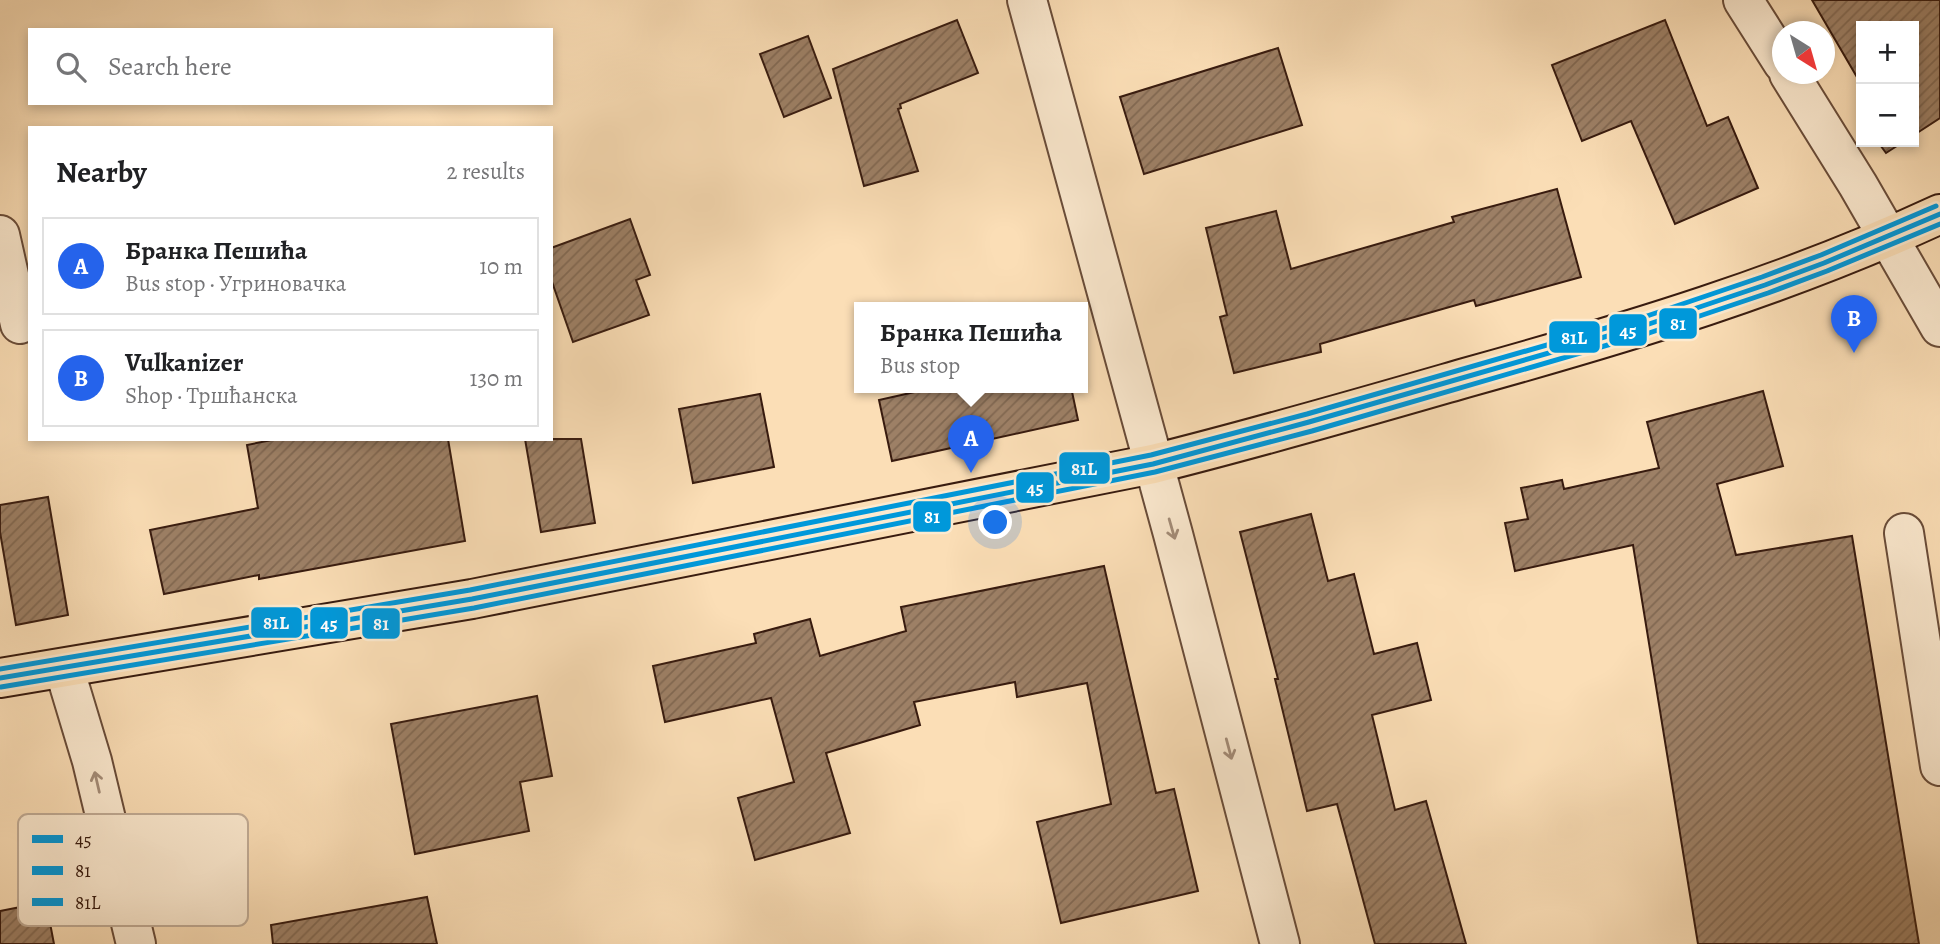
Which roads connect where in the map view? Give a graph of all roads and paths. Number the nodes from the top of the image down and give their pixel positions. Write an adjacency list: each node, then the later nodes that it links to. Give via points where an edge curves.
1 (1027, 0): 10 (street)
2 (1743, 0): 3 (street)
3 (1772, 46)
4 (1795, 84): 7 (street)
5 (1940, 214): 7 (main road)
6 (0, 235): 8 (street)
7 (1889, 238): 9 (street); 10 (main road, via 1754,290 1613,336)
8 (20, 324)
9 (1940, 327)
10 (1153, 464): 12 (main road, via 472,600); 18 (street, one-way to 18)
11 (1904, 533): 14 (street)
12 (64, 668): 13 (main road); 15 (street, one-way to 12)
13 (0, 678)
14 (1940, 765)
15 (105, 814)
16 (132, 926): 17 (street, one-way to 16)
17 (136, 944)
18 (1280, 944)

